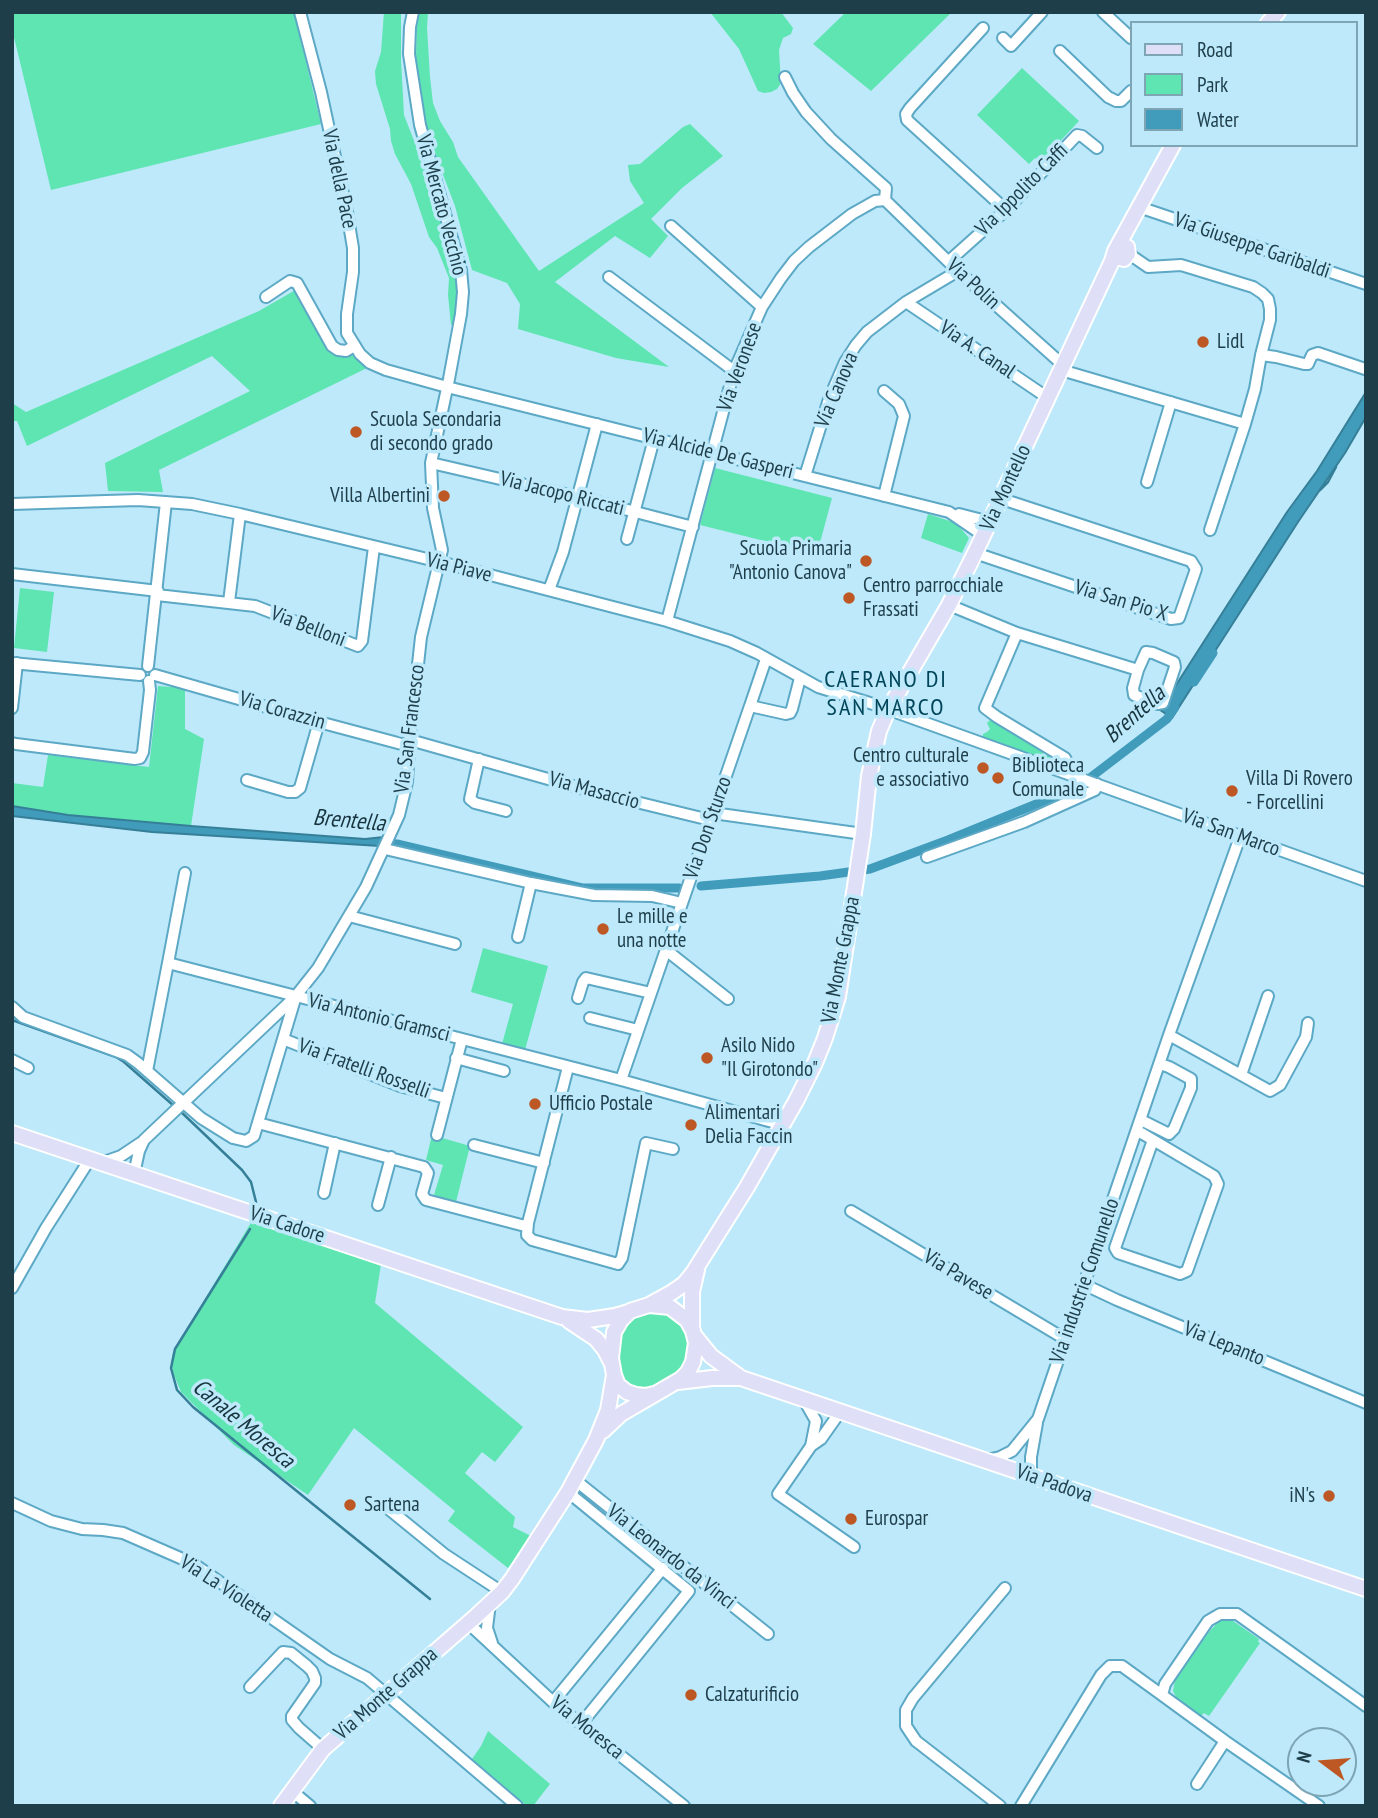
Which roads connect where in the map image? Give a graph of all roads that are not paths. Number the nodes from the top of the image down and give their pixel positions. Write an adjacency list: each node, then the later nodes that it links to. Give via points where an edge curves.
1 (300, 12): 26 (street, Via della Pace, via 347,212 353,260 347,332)
2 (413, 12): 31 (street, Via Mercato Vecchio, via 409,54 420,125 461,270 463,292)
3 (1042, 12): 8 (street, via 1012,46)
4 (1103, 12): 5 (street)
5 (1116, 16): 7 (street)
6 (983, 28): 16 (street, via 906,114 907,120)
7 (1130, 37)
8 (1003, 38)
9 (1060, 51): 11 (street, via 1108,97 1121,101)
10 (785, 77): 14 (street, Via Polin, via 806,112 886,188)
11 (1130, 92)
12 (1172, 147): 15 (main road, Via Montello)
13 (1097, 148): 16 (street, Via Ippolito Caffi, via 1077,135)
14 (880, 200): 19 (street, Via Polin); 25 (street, Via Veronese, via 852,214 809,247 780,278)
15 (1139, 207): 18 (main road, Via Montello); 22 (street, Via Giuseppe Garibaldi)
16 (1006, 210): 19 (street, Via Ippolito Caffi)
17 (671, 226): 25 (street)
18 (1121, 252): 27 (street, via 1148,267 1181,265 1262,293 1268,299 1270,320); 28 (main road, Via Montello)
19 (949, 261): 20 (street, Via Polin)
20 (958, 271): 24 (street, Via Canova); 28 (street, Via Polin)
21 (609, 277): 30 (street)
22 (1366, 284)
23 (266, 297): 26 (street, via 290,281 297,284 332,346 338,351)
24 (906, 302): 33 (street, Via A. Canal); 40 (street, Via Canova, via 867,332 845,362)
25 (762, 307): 30 (street, Via Veronese)
26 (354, 346): 31 (street, via 378,367)
27 (1261, 355): 29 (street, via 1308,364 1318,353); 36 (street)
28 (1062, 368): 33 (main road, Via Montello); 34 (street)
29 (1365, 369)
30 (734, 371): 38 (street, Via Veronese)
31 (447, 387): 35 (street, Via Alcide De Gasperi); 39 (street, Via Mercato Vecchio)
32 (884, 391): 42 (street, via 899,404 904,416)
33 (1048, 398): 44 (main road, Via Montello)
34 (1171, 402): 36 (street); 41 (street)
35 (597, 424): 37 (street, Via Alcide De Gasperi); 43 (street)
36 (1245, 424): 51 (street)
37 (654, 439): 38 (street, Via Alcide De Gasperi); 47 (street)
38 (712, 453): 40 (street, Via Alcide De Gasperi); 49 (street, Via Veronese)
39 (431, 463): 43 (street, Via Jacopo Riccati); 55 (street, Via Mercato Vecchio)
40 (805, 475): 42 (street, Via Alcide De Gasperi)
41 (1147, 482)
42 (884, 496): 50 (street, Via Alcide De Gasperi, via 949,512)
43 (578, 497): 47 (street, Via Jacopo Riccati); 57 (street)
44 (1002, 499): 50 (main road, Via Montello); 54 (street, Via San Pio X, via 1191,561 1196,569 1179,618 1171,620)
45 (166, 502): 46 (street, Via Piave); 48 (street, Via Piave); 58 (street)
46 (12, 505)
47 (634, 512): 49 (street, Via Jacopo Riccati); 52 (street)
48 (240, 514): 53 (street, Via Piave); 59 (street)
49 (693, 527): 61 (street, Via Veronese)
50 (987, 529): 54 (main road, Via Montello)
51 (1210, 530)
52 (627, 539)
53 (374, 547): 55 (street, Via Piave); 59 (street, Via Belloni, via 360,645 255,606)
54 (975, 553): 60 (main road, Via Montello)
55 (440, 562): 57 (street, Via Piave); 73 (street, Via San Francesco, via 421,637)
56 (12, 574): 58 (street, Via Belloni)
57 (549, 590): 61 (street, Via Piave)
58 (157, 593): 59 (street, Via Belloni); 66 (street)
59 (229, 603)
60 (949, 605): 62 (street); 70 (main road, Via Montello)
61 (667, 621): 63 (street, Via Piave, via 730,640)
62 (1017, 633): 65 (street); 75 (street, via 985,708 1065,758)
63 (765, 659): 67 (street, Via Piave); 68 (street, Via Don Sturzo)
64 (15, 663): 66 (street, Via Corazzin); 69 (street)
65 (1138, 670): 65 (street, via 1134,695 1163,703 1174,662 1146,652)
66 (148, 674): 71 (street, Via Corazzin); 72 (street, via 150,690 140,758)
67 (800, 678): 68 (street, via 790,713); 70 (street, Via Piave)
68 (750, 706): 79 (street, Via Don Sturzo)
69 (12, 708)
70 (888, 710): 75 (street, Via Piave); 80 (main road, Via Monte Grappa, via 874,751)
71 (318, 722): 73 (street, Via Corazzin); 76 (street, via 300,788 288,792)
72 (12, 743)
73 (410, 743): 74 (street, Via Masaccio); 82 (street, Via San Francesco, via 407,782)
74 (479, 759): 78 (street, via 470,799); 79 (street, Via Masaccio, via 587,790)
75 (1073, 776): 77 (street, Via San Marco)
76 (247, 780)
77 (1093, 783): 81 (street, Via San Marco); 83 (street, via 1095,790 1028,821)
78 (506, 811)
79 (711, 816): 80 (street, Via Masaccio); 87 (street, Via Don Sturzo)
80 (863, 834): 117 (main road, Via Monte Grappa, via 834,1013)
81 (1240, 837): 85 (street, Via San Marco); 102 (street, Via industrie Comunello)
82 (385, 848): 86 (street); 88 (street, Via San Francesco)
83 (927, 857)
84 (185, 873): 92 (street)
85 (1366, 881)
86 (531, 883): 87 (street, via 594,895 652,896); 89 (street)
87 (682, 903): 91 (street, Via Don Sturzo)
88 (349, 916): 90 (street); 95 (street, Via San Francesco)
89 (518, 937)
90 (455, 944)
91 (666, 950): 93 (street, Via Don Sturzo); 97 (street)
92 (168, 963): 95 (street); 110 (street)
93 (651, 993): 96 (street, via 586,978); 101 (street, Via Don Sturzo)
94 (1268, 996): 112 (street)
95 (295, 997): 103 (street, Via Fratelli Rosselli); 104 (street, Via Antonio Gramsci); 115 (street, Via San Francesco)
96 (578, 999)
97 (728, 999)
98 (12, 1007): 110 (street, via 23,1017 127,1055)
99 (590, 1018): 101 (street)
100 (1308, 1023): 112 (street, via 1306,1037 1280,1084 1270,1091)
101 (638, 1030): 113 (street, Via Don Sturzo)
102 (1169, 1035): 107 (street, Via industrie Comunello); 112 (street)
103 (283, 1039): 114 (street, Via Fratelli Rosselli, via 400,1086); 116 (street, Via Fratelli Rosselli)
104 (462, 1039): 105 (street, Via Antonio Gramsci); 108 (street, Via Antonio Gramsci)
105 (456, 1058): 111 (street, Via Antonio Gramsci); 114 (street, Via Antonio Gramsci)
106 (12, 1060): 109 (street)
107 (1160, 1064): 118 (street, Via industrie Comunello); 118 (street, via 1191,1079 1191,1088 1169,1134)
108 (568, 1067): 113 (street, Via Antonio Gramsci); 129 (street)
109 (28, 1068)
110 (147, 1071): 115 (street)
111 (504, 1071)
112 (1241, 1075)
113 (621, 1080): 117 (street, Via Antonio Gramsci)
114 (446, 1098): 120 (street, Via Antonio Gramsci)
115 (182, 1105): 116 (street, via 242,1140 251,1140); 121 (street, Via San Francesco)
116 (258, 1123): 123 (street)
117 (783, 1125): 135 (main road, Via Monte Grappa)
118 (1139, 1125): 122 (street); 136 (street, Via industrie Comunello)
119 (12, 1133): 128 (main road, Via Cadore)
120 (436, 1135)
121 (144, 1140): 126 (street, Via San Francesco); 130 (street)
122 (1153, 1140): 122 (street, via 1214,1176 1218,1184 1187,1271 1180,1274 1118,1253 1115,1248)
123 (335, 1143): 127 (street); 131 (street)
124 (474, 1145): 129 (street)
125 (673, 1149): 134 (street, via 646,1143 618,1264 532,1240 527,1235)
126 (126, 1153): 128 (street, Via San Francesco); 130 (street, via 123,1161)
127 (391, 1157): 132 (street); 134 (street, via 424,1167 428,1173 422,1194 429,1202 522,1226)
128 (95, 1161): 130 (main road, Via Cadore); 137 (street, via 46,1228)
129 (544, 1163): 134 (street)
130 (130, 1172): 140 (main road, Via Cadore)
131 (324, 1192)
132 (378, 1205)
133 (851, 1211): 142 (street, Via Pavese)
134 (528, 1223)
135 (699, 1265): 138 (main road, Via Monte Grappa, via 680,1287); 141 (main road, Via Monte Grappa, via 692,1292)
136 (1083, 1284): 142 (street, Via industrie Comunello); 148 (street, Via Lepanto)
137 (12, 1288)
138 (649, 1305): 139 (main road, Via Monte Grappa); 141 (main road, via 673,1308)
139 (630, 1311): 140 (main road, Via Cadore, via 588,1320); 143 (main road, Via Monte Grappa, via 614,1332)
140 (562, 1317): 143 (main road, Via Cadore, via 596,1339)
141 (693, 1331): 144 (main road, Via Padova, via 711,1356); 145 (main road, Via Monte Grappa, via 693,1362)
142 (1065, 1339): 150 (street, Via industrie Comunello)
143 (613, 1370): 146 (main road, via 630,1394); 153 (main road, Via Monte Grappa, via 608,1410)
144 (741, 1378): 145 (main road, Via Padova); 147 (main road, Via Padova)
145 (678, 1382): 146 (main road, Via Monte Grappa)
146 (654, 1394): 153 (main road, Via Monte Grappa, via 617,1417)
147 (804, 1400): 149 (main road, Via Padova); 151 (street)
148 (1366, 1403)
149 (837, 1411): 151 (street); 154 (street, via 821,1439); 155 (main road, Via Padova)
150 (1038, 1419): 152 (street, Via industrie Comunello); 157 (street)
151 (816, 1421): 154 (street)
152 (1023, 1439): 155 (street, via 1012,1451); 156 (street)
153 (596, 1440): 158 (main road, Via Monte Grappa)
154 (811, 1446): 161 (street, via 778,1494)
155 (985, 1461): 156 (main road, Via Padova)
156 (1014, 1471): 157 (main road, Via Padova)
157 (1031, 1476): 164 (main road, Via Padova)
158 (571, 1486): 162 (street); 165 (main road, Via Monte Grappa); 169 (street, Via Leonardo da Vinci)
159 (12, 1503): 172 (street, Via La Violetta, via 51,1521 123,1533 194,1564)
160 (385, 1506): 165 (street, via 444,1554)
161 (853, 1546)
162 (663, 1568): 174 (street); 176 (street, via 690,1591)
163 (1005, 1588): 185 (street, via 906,1710 906,1726 916,1741)
164 (1366, 1589)
165 (502, 1591): 166 (main road, Via Monte Grappa)
166 (489, 1603): 167 (main road, Via Monte Grappa); 168 (street)
167 (471, 1621): 168 (street); 170 (street, Via Moresca); 172 (main road, Via Monte Grappa)
168 (487, 1628): 170 (street)
169 (768, 1634)
170 (493, 1646): 174 (street, Via Moresca)
171 (250, 1686): 178 (street, via 283,1652 307,1666 315,1683 292,1720)
172 (386, 1694): 178 (main road, Via Monte Grappa); 183 (street, Via La Violetta)
173 (1162, 1695): 175 (street, via 1208,1621 1220,1614 1237,1615); 177 (street); 186 (street, via 1122,1665 1110,1665)
174 (553, 1702): 176 (street, Via Moresca)
175 (1366, 1706)
176 (581, 1724): 184 (street, Via Moresca)
177 (1225, 1741): 179 (street); 187 (street)
178 (323, 1749): 180 (main road, Via Monte Grappa)
179 (1197, 1784)
180 (292, 1791): 181 (main road, Via Monte Grappa); 182 (street)
181 (281, 1806)
182 (310, 1806)
183 (517, 1806)
184 (684, 1806)
185 (1000, 1806)
186 (1021, 1806)
187 (1319, 1806)

